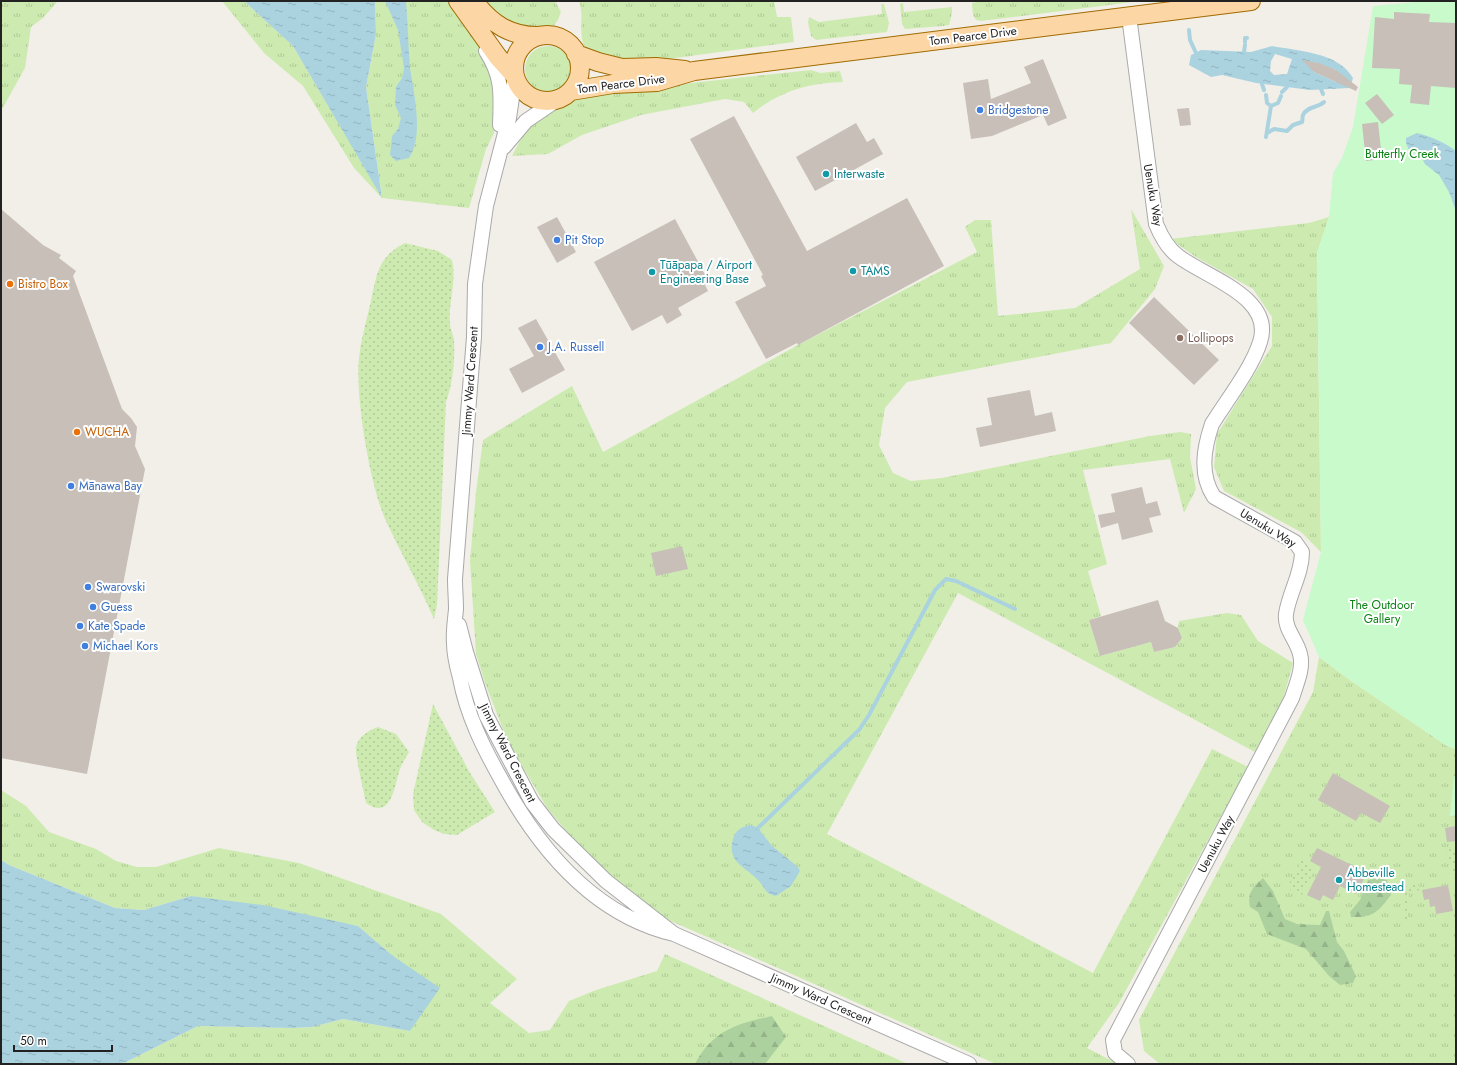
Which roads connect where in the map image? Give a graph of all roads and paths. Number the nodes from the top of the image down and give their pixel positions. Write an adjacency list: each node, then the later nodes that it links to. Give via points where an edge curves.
1 (457, 1): 8 (main road); 10 (street, via 500,78)
2 (474, 1): 5 (main road, via 501,28 518,35)
3 (1251, 1): 4 (main road, Tom Pearce Drive)
4 (1129, 16): 7 (main road, Tom Pearce Drive); 14 (street, Uenuku Way, via 1156,224 1161,236 1178,256 1251,302 1258,312 1262,327 1258,350 1212,424 1204,455 1209,490 1214,496 1295,542 1302,552 1286,614 1288,628 1301,655 1300,670 1292,698 1112,1040 1114,1053)
5 (540, 36): 6 (main road, via 560,38 569,44); 8 (main road, via 530,40 516,56)
6 (576, 54): 7 (main road, Tom Pearce Drive, via 622,68 656,67); 9 (main road, via 580,65 579,76)
7 (694, 71): 9 (main road, Tom Pearce Drive, via 657,82 613,84)
8 (515, 77): 9 (main road, via 523,90 536,99 547,101); 10 (street, Jimmy Ward Crescent, via 509,118)
9 (564, 95): 10 (street, Jimmy Ward Crescent, via 526,121)
10 (500, 153): 11 (street, Jimmy Ward Crescent, via 486,206 475,284 474,337 455,579)
11 (456, 611): 12 (street, Jimmy Ward Crescent, via 486,715 532,802 553,829 606,881); 12 (street, Jimmy Ward Crescent, via 453,626 454,644 460,679 473,726 520,814 557,862 588,891 644,925)
12 (674, 934): 13 (street, Jimmy Ward Crescent)
13 (969, 1064)
14 (1128, 1064)

